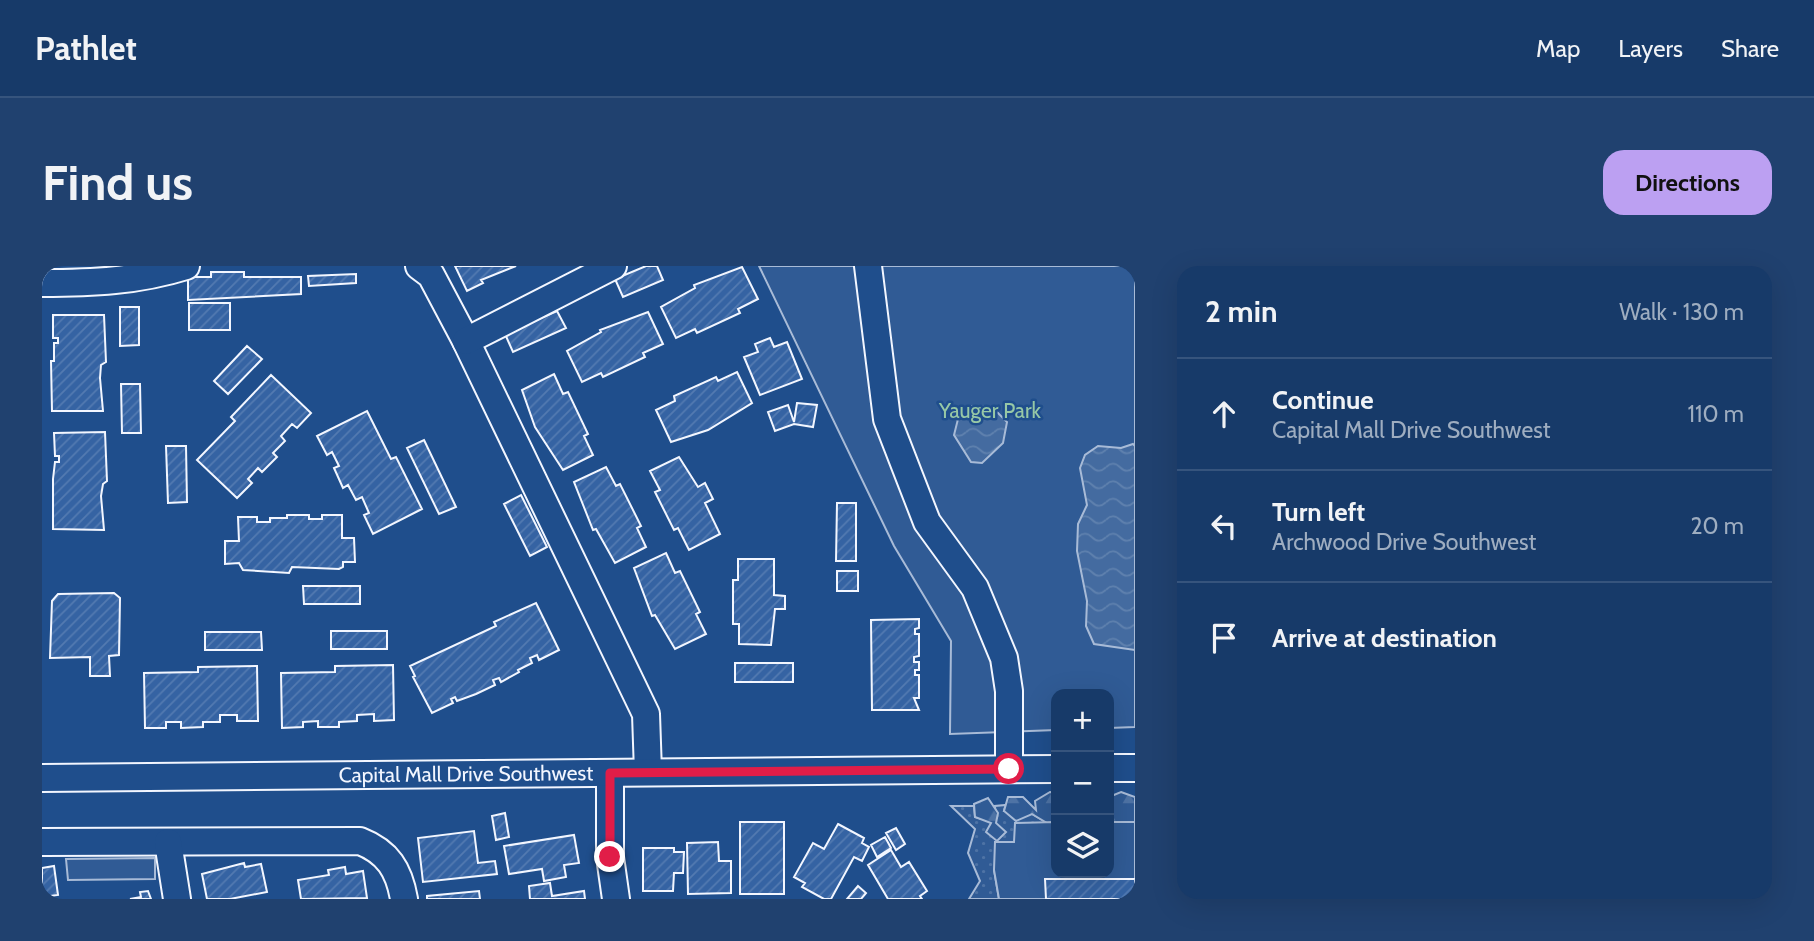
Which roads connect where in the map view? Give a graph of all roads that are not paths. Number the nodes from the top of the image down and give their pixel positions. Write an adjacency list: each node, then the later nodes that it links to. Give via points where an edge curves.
1 (186, 266): 5 (street, via 152,277)
2 (419, 266): 6 (street, via 431,275)
3 (613, 266): 6 (street)
4 (868, 266): 9 (street, via 887,419 926,522 975,588 1004,658 1009,691)
5 (42, 284)
6 (466, 341): 11 (street, via 646,714)
7 (1114, 768): 8 (street)
8 (1135, 768)
9 (1009, 769): 10 (street, Capital Mall Drive Southwest); 11 (street, Capital Mall Drive Southwest)
10 (1051, 769)
11 (648, 772): 12 (street, Capital Mall Drive Southwest)
12 (610, 773): 13 (street, Capital Mall Drive Southwest); 18 (street, via 610,857)
13 (42, 778)
14 (42, 842): 15 (street)
15 (168, 842): 16 (street); 17 (street, via 360,841 394,865)
16 (177, 899)
17 (404, 899)
18 (617, 899)

